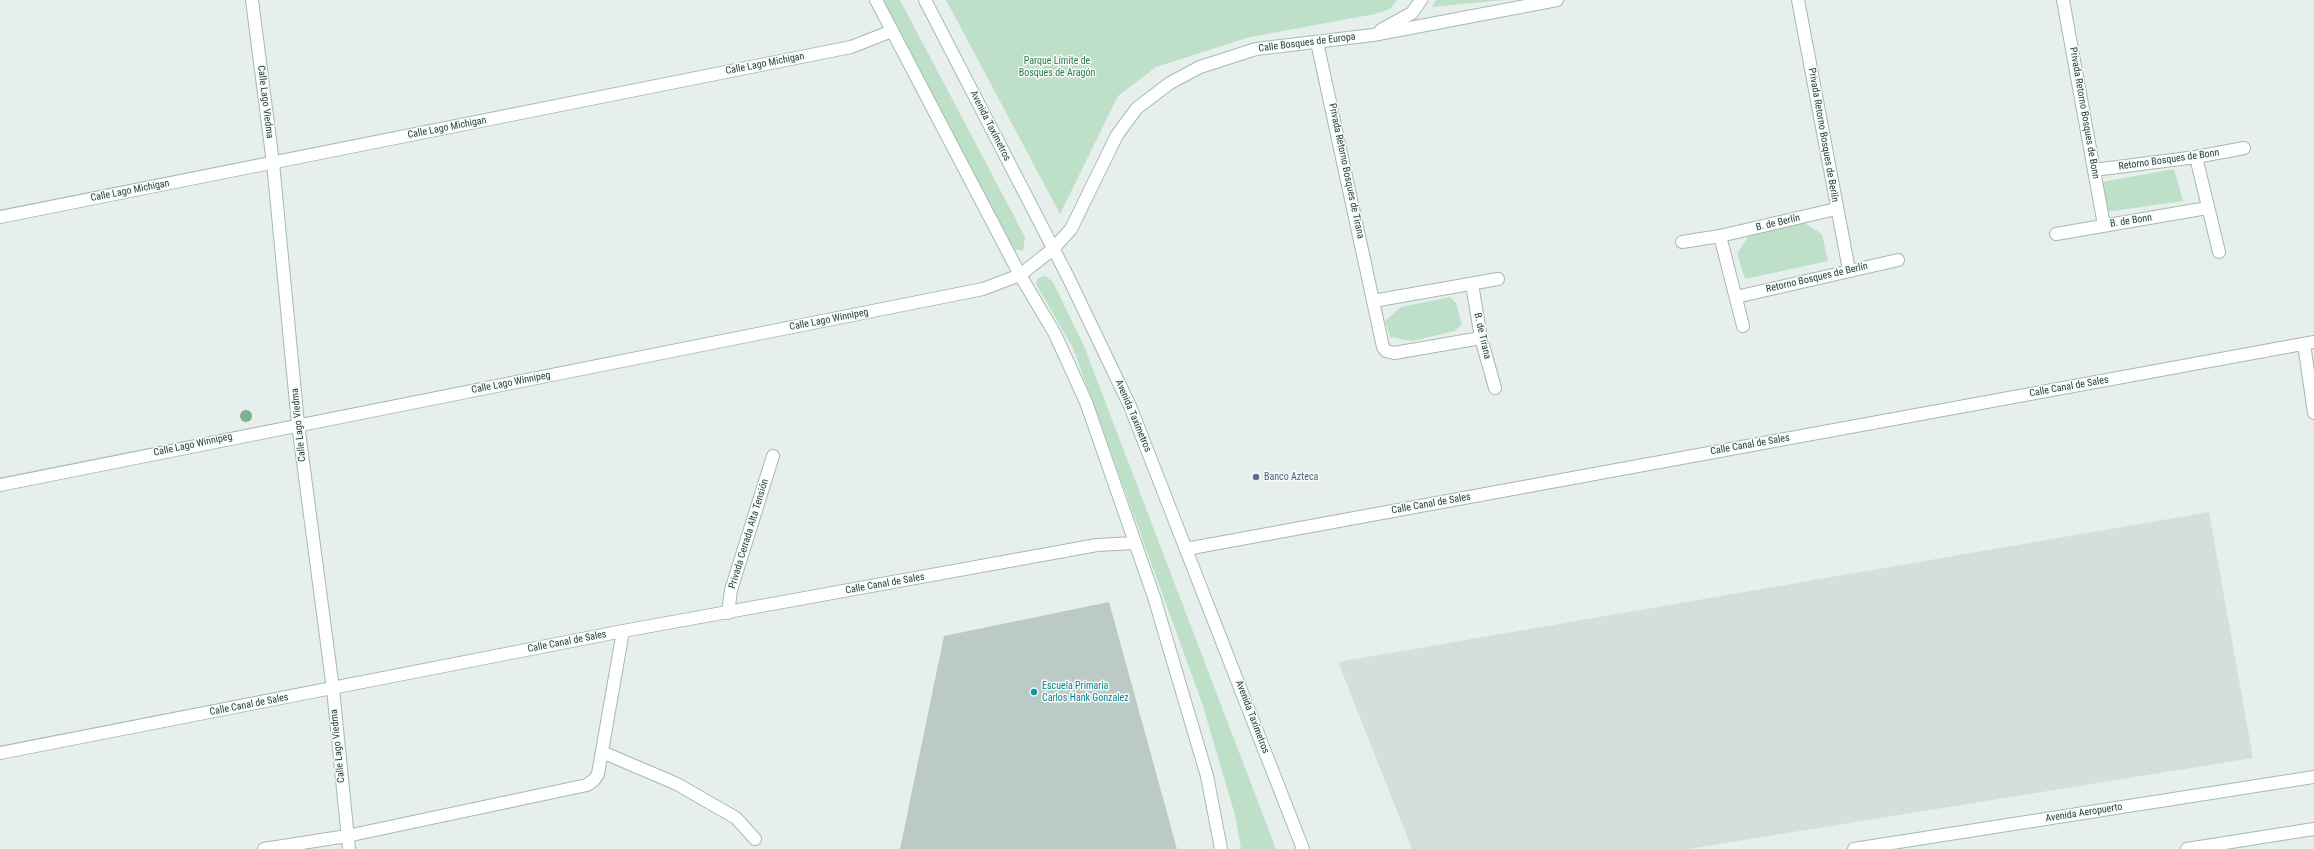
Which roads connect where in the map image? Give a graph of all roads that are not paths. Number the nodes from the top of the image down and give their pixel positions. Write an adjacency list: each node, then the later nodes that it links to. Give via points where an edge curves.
1 (252, 0): 13 (street, Calle Lago Viedma)
2 (876, 0): 8 (street)
3 (925, 0): 22 (street, Avenida Taxímetros)
4 (1421, 0): 9 (street, via 1412,13)
5 (1557, 0): 9 (street, Calle Bosques de Europa)
6 (1798, 0): 16 (street, Privada Retorno Bosques de Berlín)
7 (2063, 0): 14 (street, Privada Retorno Bosques de Bonn)
8 (892, 31): 13 (street, Calle Lago Michigan, via 851,47); 26 (street)
9 (1374, 35): 10 (street, Calle Bosques de Europa)
10 (1318, 42): 22 (street, Calle Bosques de Europa, via 1256,49 1200,67 1170,83 1137,108 1117,136 1071,229); 30 (street, Privada Retorno Bosques de Tirana)
11 (2244, 148): 12 (street, Retorno Bosques de Bonn)
12 (2196, 157): 14 (street, Retorno Bosques de Bonn); 15 (street)
13 (273, 163): 17 (street, Calle Lago Michigan); 36 (street, Calle Lago Viedma)
14 (2094, 170): 18 (street, Privada Retorno Bosques de Bonn)
15 (2207, 208): 18 (street, B. de Bonn); 23 (street)
16 (1836, 209): 20 (street, B. de Berlín); 25 (street, Privada Retorno Bosques de Berlín)
17 (0, 217)
18 (2104, 225): 19 (street, B. de Bonn)
19 (2056, 234)
20 (1720, 236): 21 (street, B. de Berlín); 29 (street)
21 (1682, 242)
22 (1053, 249): 26 (street, Calle Bosques de Europa); 40 (street, Avenida Taxímetros, via 1130,406)
23 (2220, 252)
24 (1898, 260): 25 (street, Retorno Bosques de Berlín)
25 (1849, 270): 29 (street, Retorno Bosques de Berlín)
26 (1020, 274): 36 (street, Calle Lago Winnipeg, via 983,289); 39 (street, via 1055,334 1086,402)
27 (1498, 279): 28 (street)
28 (1472, 284): 30 (street); 32 (street, B. de Tirana)
29 (1736, 297): 31 (street)
30 (1373, 301): 32 (street, Privada Retorno Bosques de Tirana, via 1381,342 1386,351 1394,352)
31 (1743, 326)
32 (1482, 338): 34 (street, B. de Tirana)
33 (2309, 343): 35 (street); 40 (street, Calle Canal de Sales)
34 (1495, 388)
35 (2314, 413)
36 (298, 424): 38 (street, Calle Lago Winnipeg); 43 (street, Calle Lago Viedma)
37 (773, 456): 41 (street, Privada Cerrada Alta Tensión, via 731,590)
38 (0, 485)
39 (1135, 543): 41 (street, Calle Canal de Sales, via 1097,545); 52 (street, via 1154,596 1207,776)
40 (1186, 549): 53 (street, Avenida Taxímetros)
41 (728, 613): 42 (street, Calle Canal de Sales)
42 (623, 631): 43 (street, Calle Canal de Sales); 44 (street)
43 (333, 689): 45 (street, Calle Canal de Sales); 48 (street, Calle Lago Viedma)
44 (602, 752): 48 (street, via 598,774 594,780 580,786); 49 (street, via 677,784 736,818)
45 (0, 753)
46 (2314, 777): 54 (street, Avenida Aeropuerto)
47 (2314, 829): 55 (street)
48 (347, 836): 50 (street); 51 (street, Calle Lago Viedma)
49 (755, 839)
50 (264, 849)
51 (349, 849)
52 (1222, 849)
53 (1303, 849)
54 (1854, 849)
55 (2187, 849)

